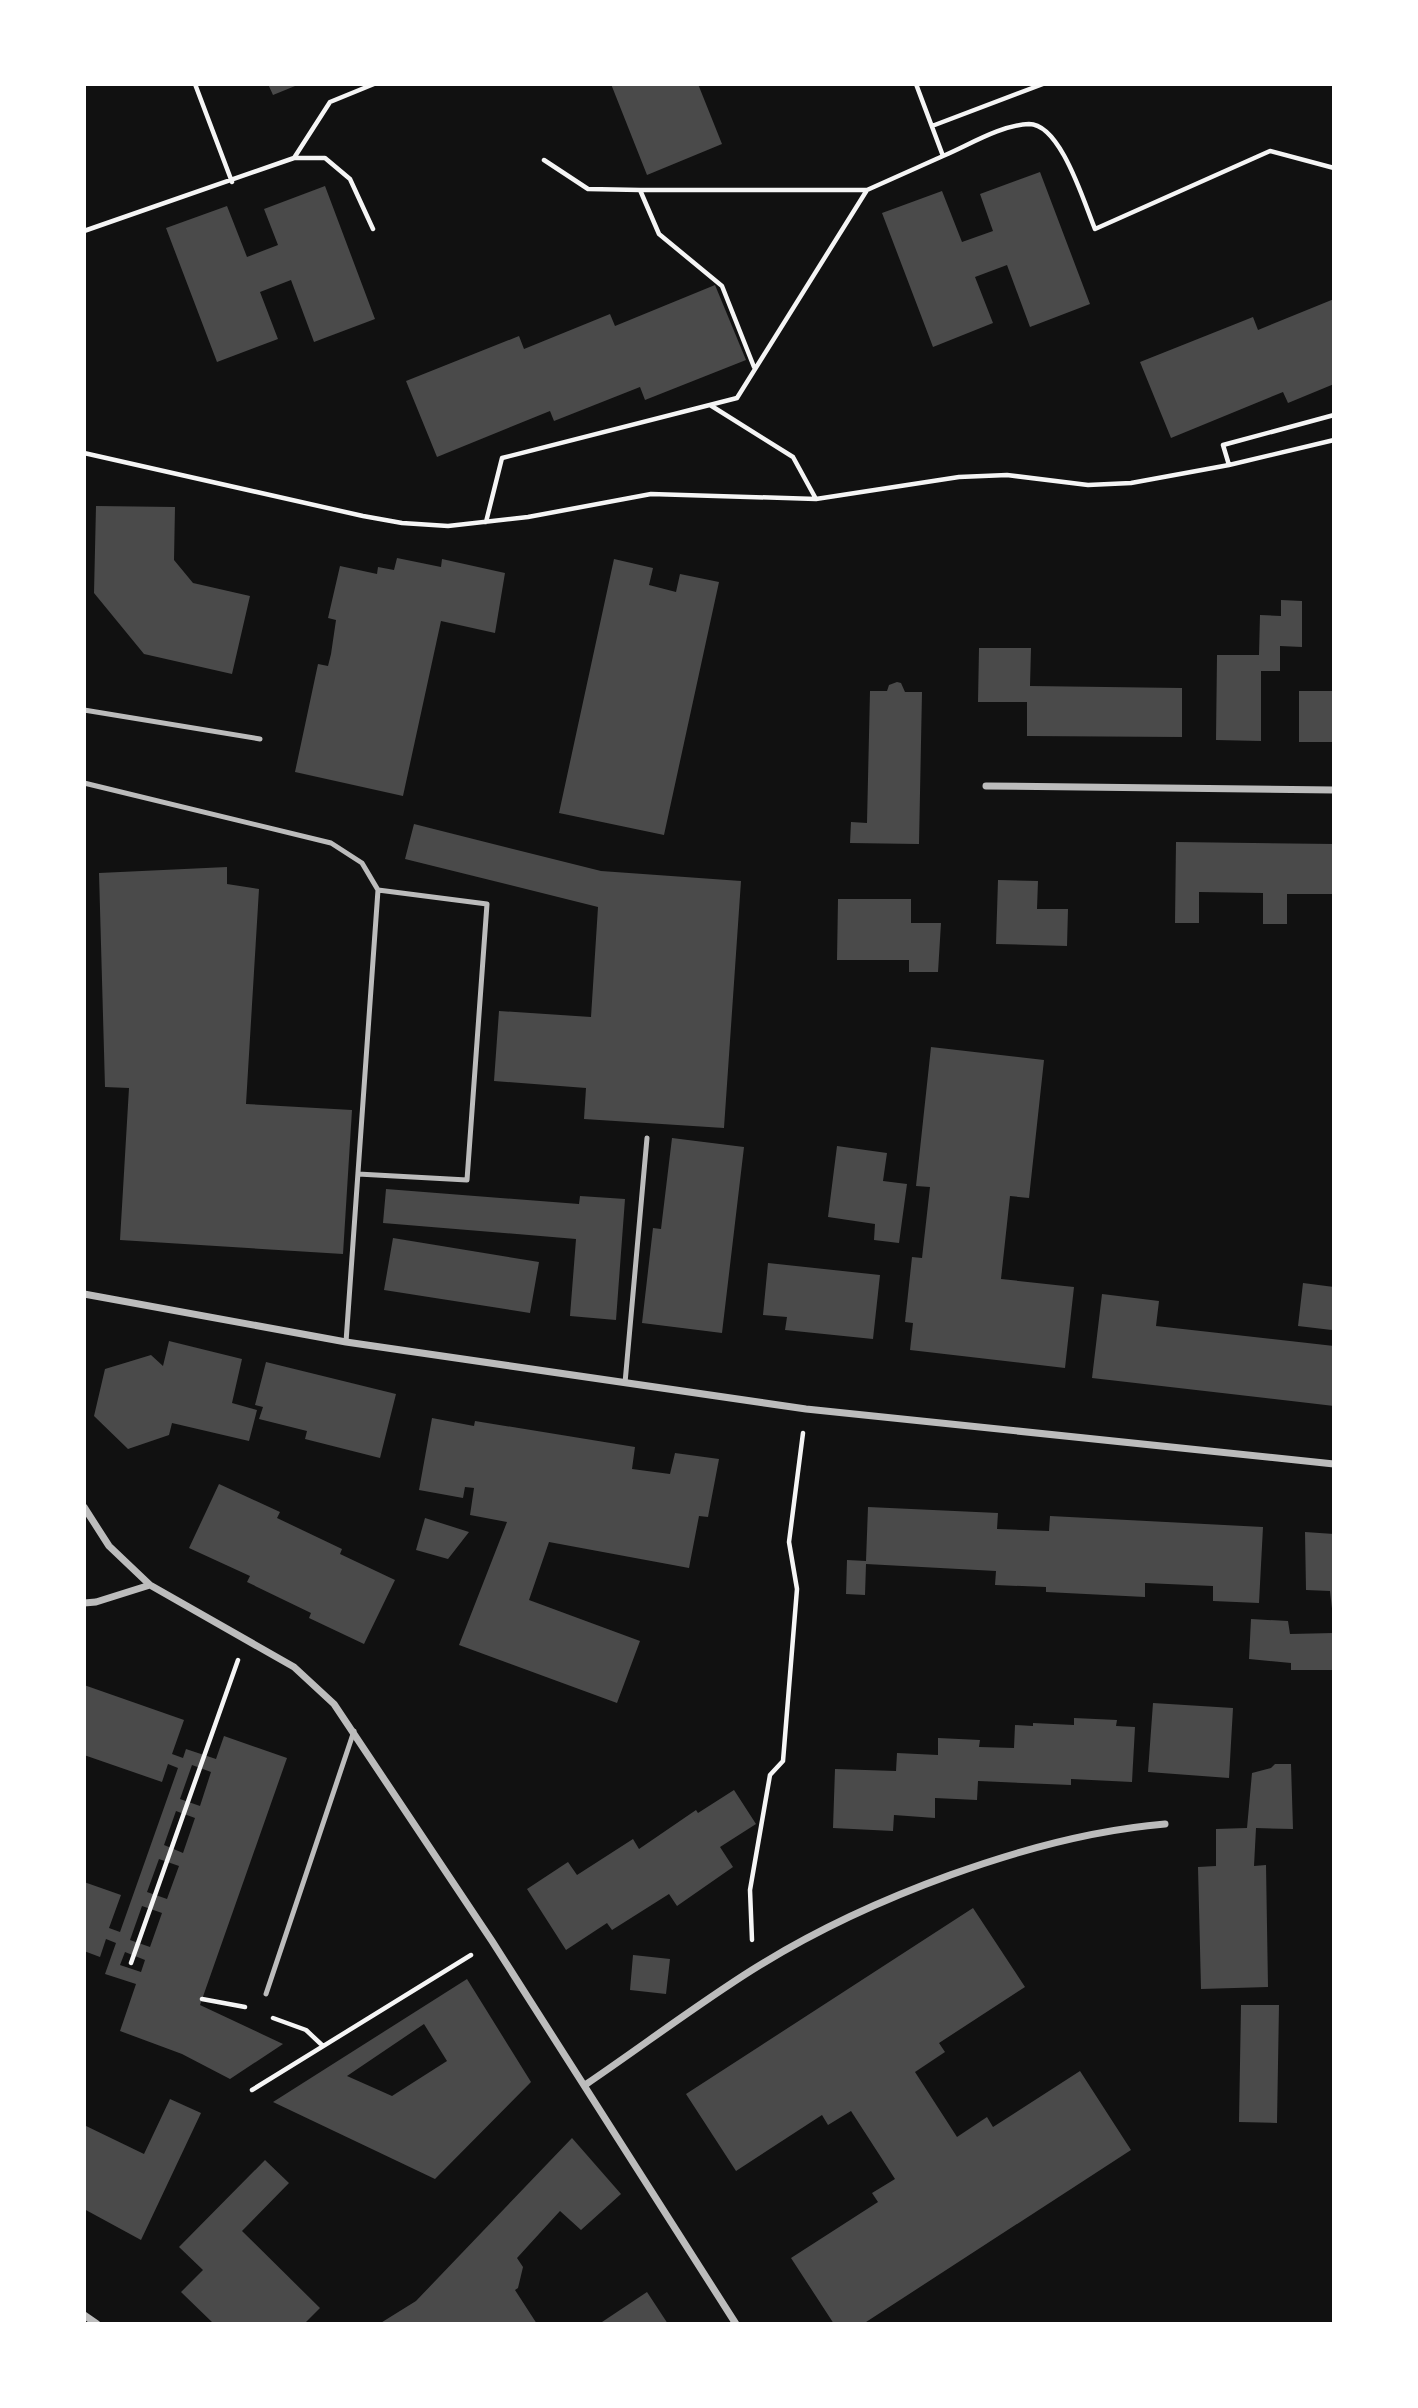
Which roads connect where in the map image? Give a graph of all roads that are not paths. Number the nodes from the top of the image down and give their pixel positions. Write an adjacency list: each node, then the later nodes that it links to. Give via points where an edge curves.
1 (84, 710): 2 (lane)
2 (260, 739)
3 (84, 783): 6 (lane, via 331,842 362,863)
4 (986, 786): 5 (street)
5 (1334, 790)
6 (378, 890): 8 (lane); 8 (lane, via 487,904 467,1180)
7 (647, 1138): 11 (lane)
8 (358, 1174): 10 (lane)
9 (84, 1294): 10 (street)
10 (346, 1342): 11 (street)
11 (625, 1383): 12 (street, via 806,1409)
12 (1334, 1464)
13 (84, 1507): 14 (street, via 109,1546)
14 (150, 1585): 15 (street); 16 (street, via 294,1667 334,1704)
15 (84, 1603)
16 (354, 1731): 18 (lane); 19 (street)
17 (1165, 1824): 19 (street, via 1010,1855 879,1903 753,1969)
18 (266, 1994)
19 (585, 2085): 22 (street)
20 (84, 2315): 21 (street)
21 (97, 2324)
22 (736, 2324)

